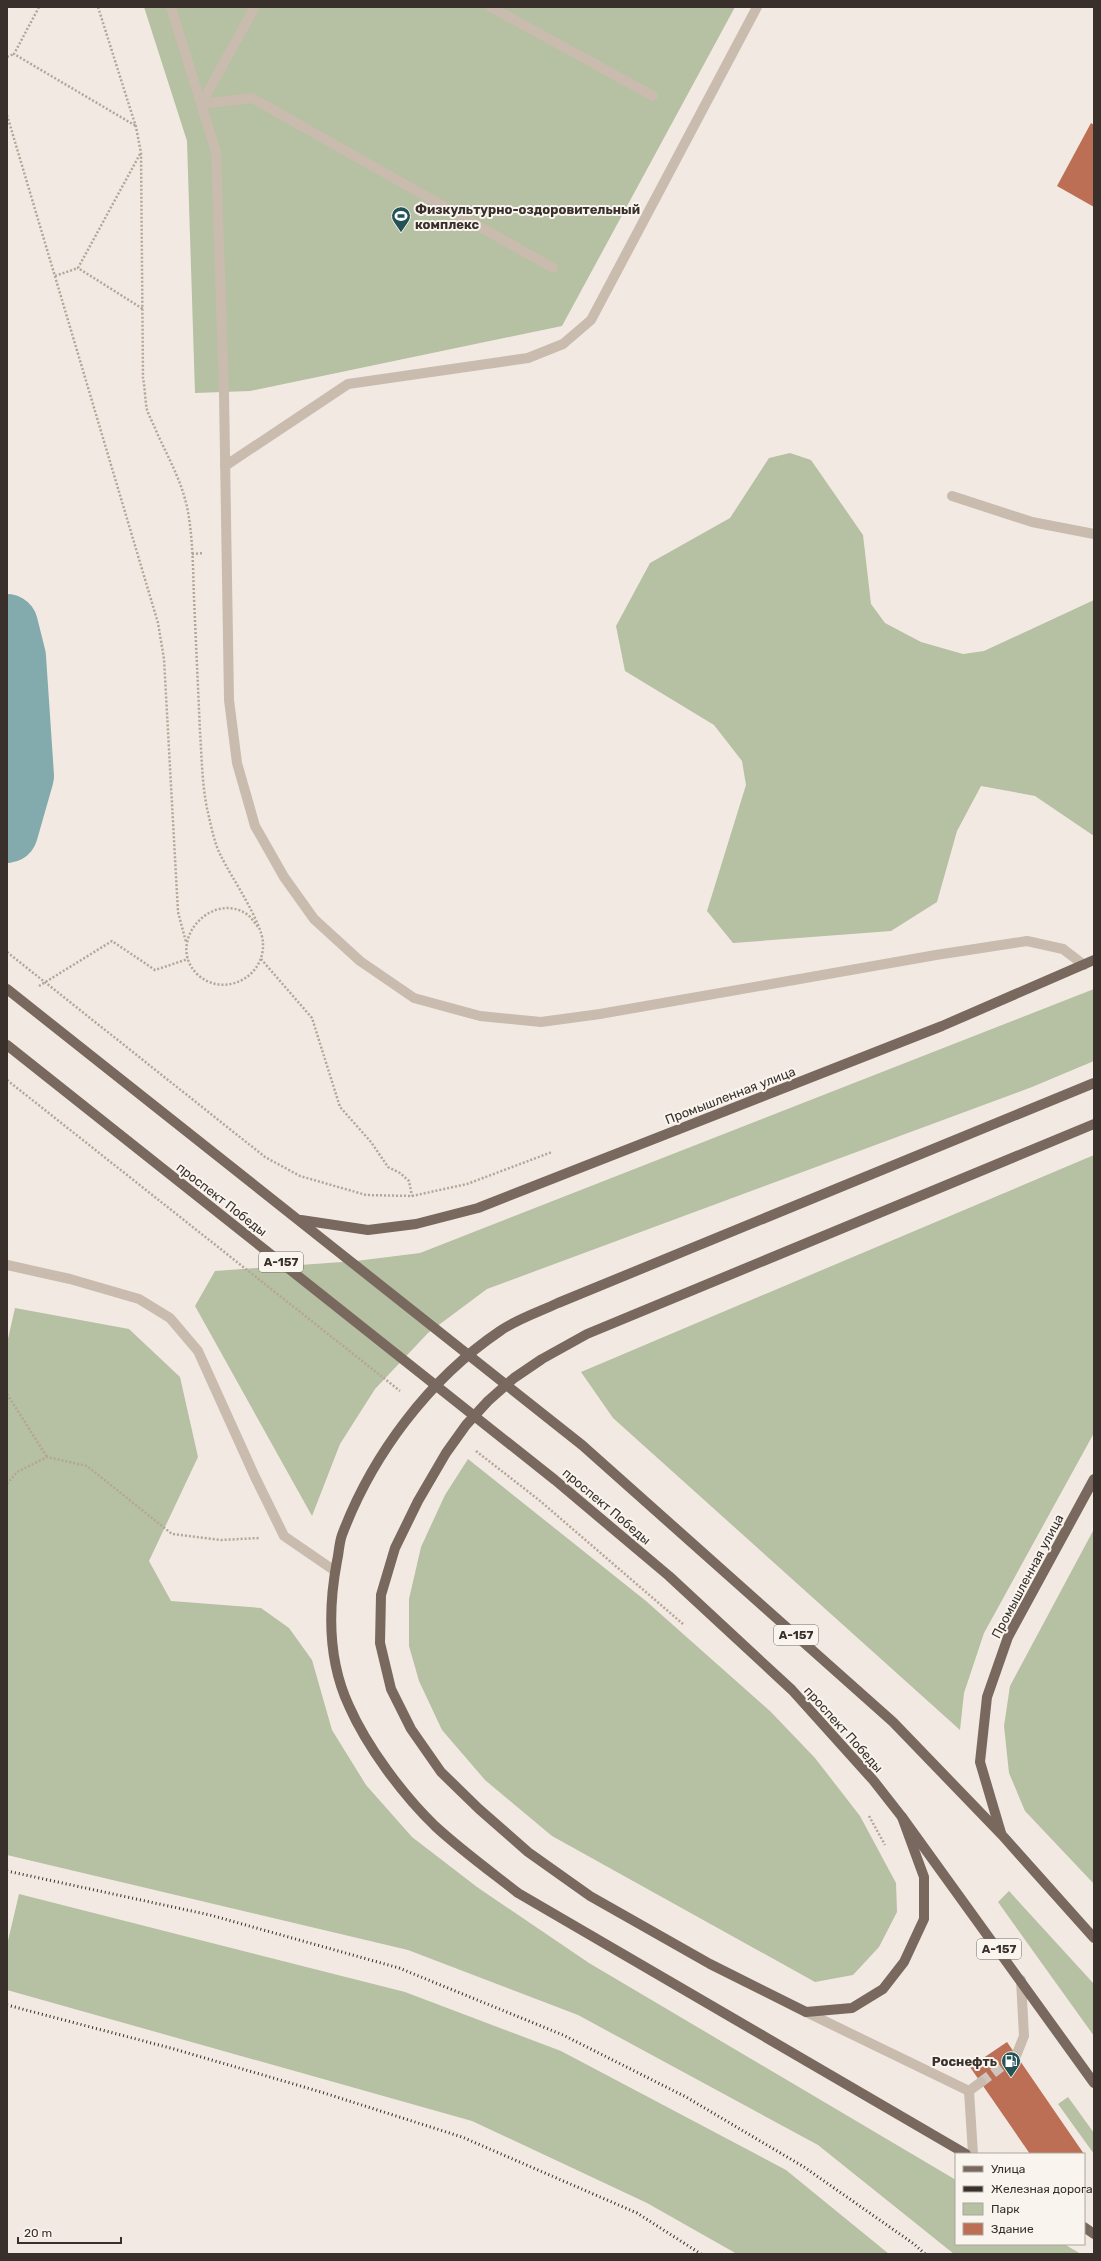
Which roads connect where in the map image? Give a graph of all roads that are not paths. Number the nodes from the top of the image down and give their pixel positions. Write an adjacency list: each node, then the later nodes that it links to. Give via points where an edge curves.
1 (171, 7): 6 (street)
2 (255, 7): 6 (street)
3 (491, 7): 5 (street)
4 (757, 7): 8 (street, via 591,320 563,344 528,358 348,384)
5 (653, 96)
6 (202, 104): 7 (street, via 252,98); 8 (street, via 216,152)
7 (553, 268)
8 (225, 466): 12 (street, via 229,700 237,764 255,826 284,877 314,919 360,961 414,998 480,1016 541,1022 1027,941 1063,949)
9 (952, 496): 10 (street, via 1032,522)
10 (1094, 534)
11 (1094, 960): 12 (main road, Промышленная улица)
12 (1084, 965): 17 (main road, Промышленная улица, via 942,1026 478,1208 416,1224 368,1230)
13 (7, 989): 17 (main road, А-157)
14 (7, 1045): 21 (main road, проспект Победы / А-157, via 555,1480 669,1576 792,1690 873,1780)
15 (1094, 1083): 20 (main road, via 558,1303 501,1330 456,1364 408,1417 365,1483 342,1537)
16 (1094, 1124): 25 (main road, via 587,1334 542,1358 514,1378 466,1425 446,1453 395,1548 382,1596 380,1643 391,1688 412,1729 441,1772 528,1852 590,1896 710,1964)
17 (301, 1220): 22 (main road, А-157, via 582,1445 893,1722)
18 (7, 1265): 20 (street, via 70,1279 139,1299 170,1318 198,1351 284,1536)
19 (1094, 1479): 22 (main road, Промышленная улица, via 1008,1637 987,1697 980,1762)
20 (335, 1571): 30 (main road, via 330,1608 334,1662 348,1706 371,1746 435,1826 518,1893)
21 (902, 1817): 24 (main road, проспект Победы / А-157); 25 (main road, via 924,1877 924,1919 904,1962 883,1989 852,2008)
22 (1002, 1835): 23 (main road, Промышленная улица / А-157)
23 (1094, 1938)
24 (1021, 1980): 26 (street, via 1024,2036); 28 (main road, проспект Победы / А-157)
25 (806, 2012): 29 (street)
26 (1016, 2056)
27 (981, 2082): 29 (street)
28 (1094, 2082)
29 (969, 2091): 31 (street)
30 (964, 2153)
31 (973, 2153)
32 (1085, 2228): 33 (main road)
33 (1094, 2234)

